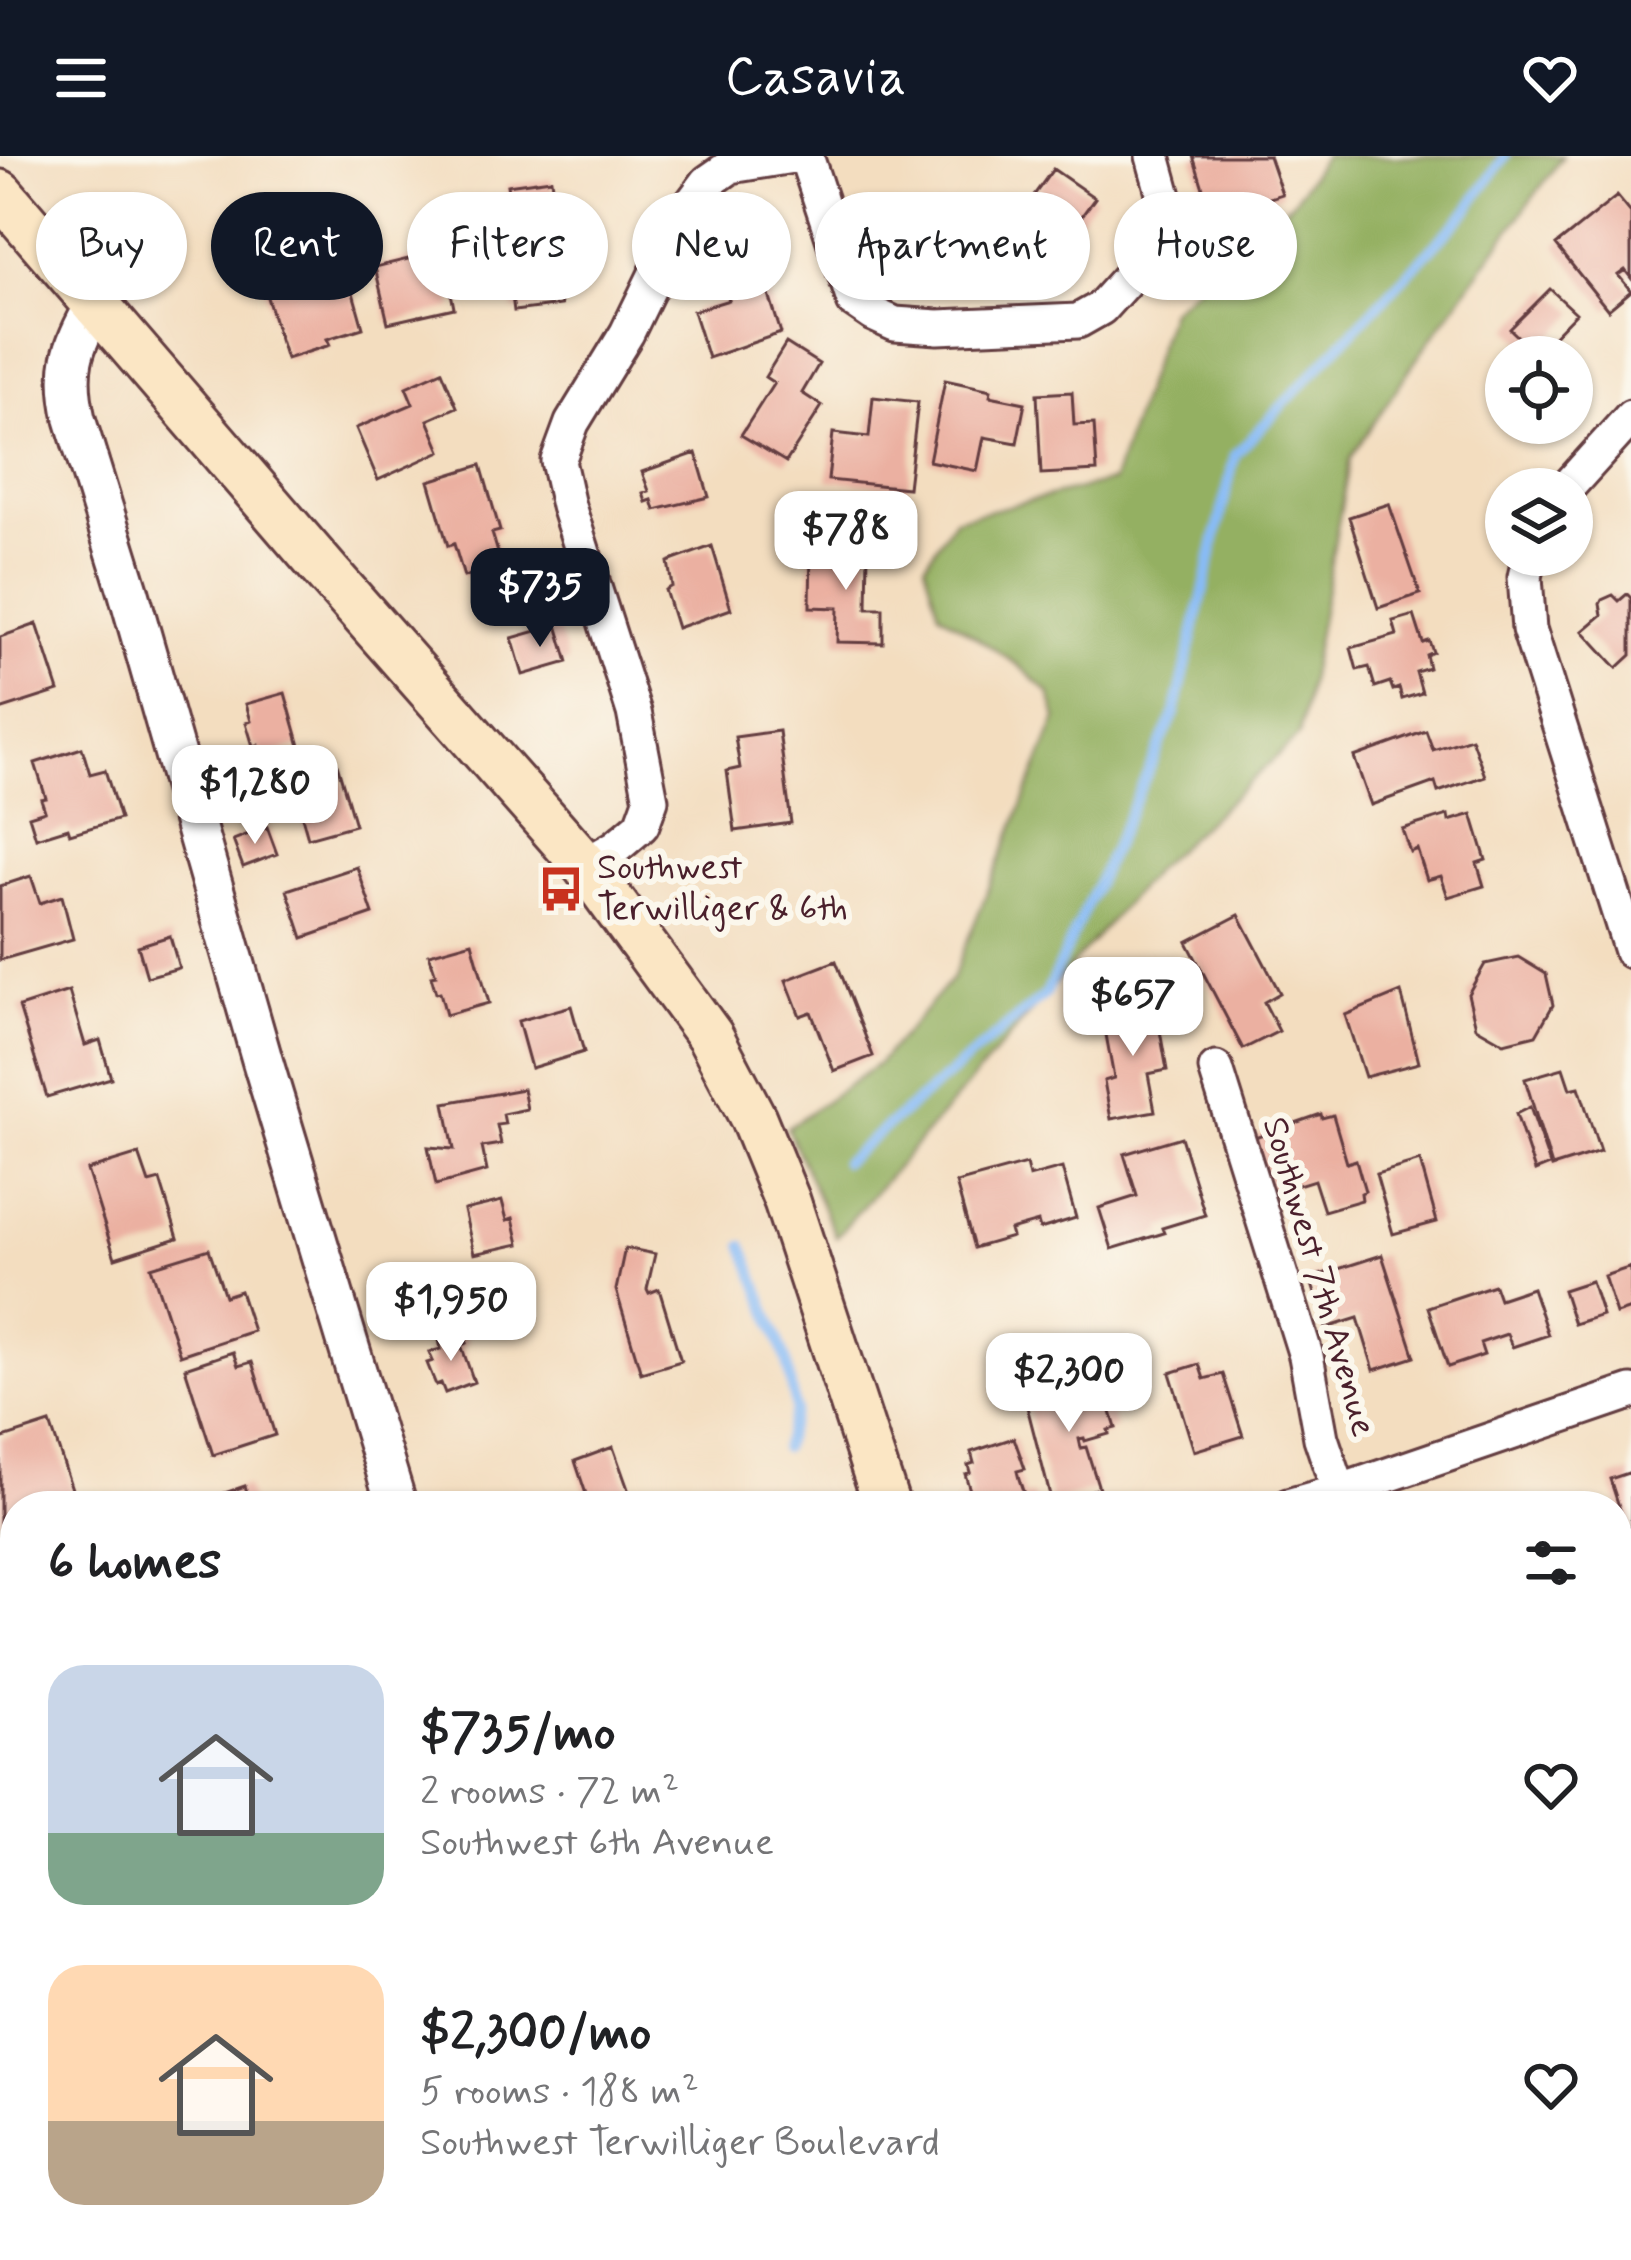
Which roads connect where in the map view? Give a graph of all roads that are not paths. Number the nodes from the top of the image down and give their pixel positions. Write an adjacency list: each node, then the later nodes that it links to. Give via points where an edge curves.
1 (793, 156): 9 (street, via 731,166 708,182 558,461 634,712 651,800 642,825)
2 (806, 156): 3 (street, via 854,301 895,324 938,327 1078,321 1101,308 1155,241 1164,196)
3 (1153, 156)
4 (0, 193): 5 (main road)
5 (96, 305): 9 (main road); 13 (street, via 72,352 74,419)
6 (1631, 417): 7 (street)
7 (1585, 468)
8 (1525, 576): 10 (street, via 1529,629)
9 (585, 865): 14 (main road, via 710,1036 753,1118)
10 (1631, 951)
11 (1216, 1069): 15 (street, Southwest 7th Avenue)
12 (1631, 1392): 16 (street)
13 (392, 1491)
14 (882, 1491)
15 (1339, 1491)
16 (1364, 1491)

